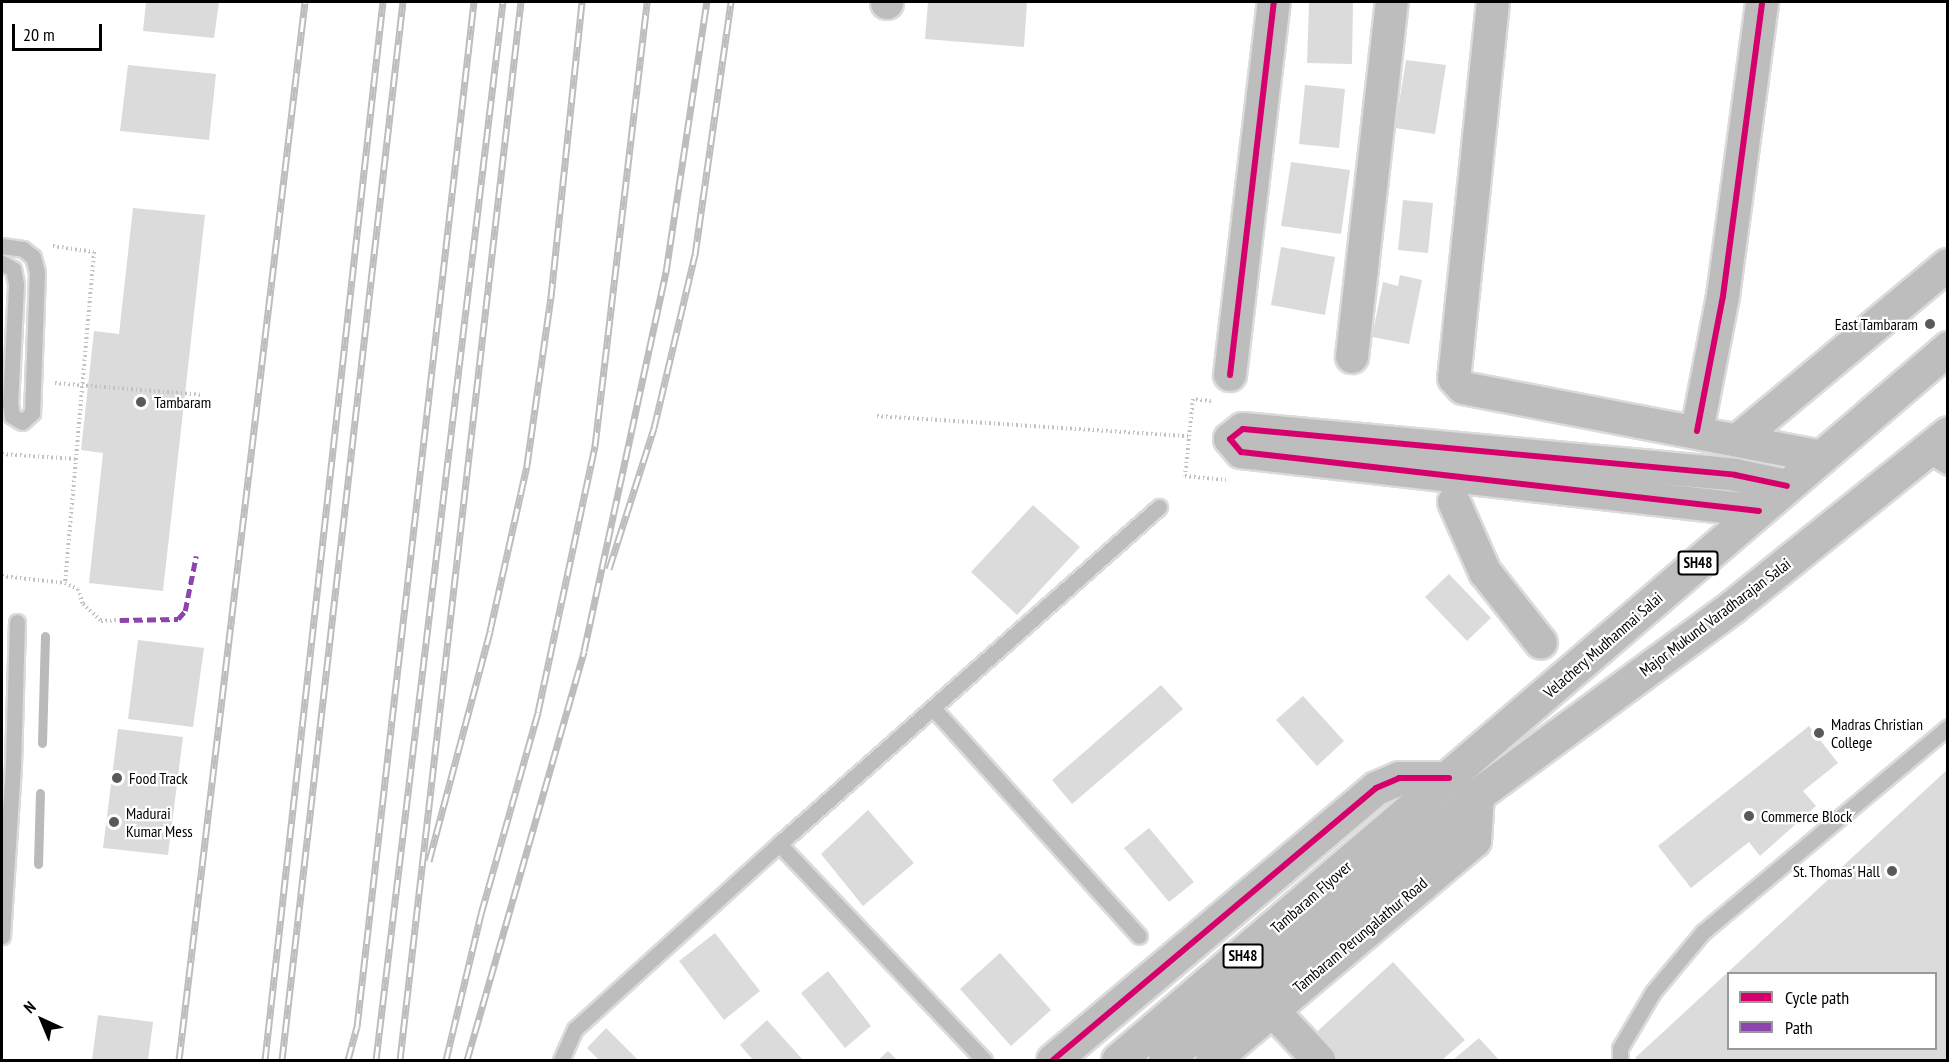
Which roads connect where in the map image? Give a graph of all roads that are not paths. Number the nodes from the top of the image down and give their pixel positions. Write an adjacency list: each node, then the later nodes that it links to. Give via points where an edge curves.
1 (1274, 2): 10 (street)
2 (1392, 2): 9 (street)
3 (1493, 2): 11 (street, via 1454,378 1463,388)
4 (1762, 2): 11 (street, via 1723,296)
5 (2, 246): 6 (lane, via 23,249 33,257 37,272 32,413 22,422 12,416 10,404 16,284 13,269)
6 (2, 263)
7 (1947, 265): 12 (street)
8 (1947, 348): 14 (main road, Velachery Mudhanmai Salai / SH48)
9 (1352, 357)
10 (1230, 375)
11 (1698, 430): 12 (street)
12 (1739, 439): 14 (street)
13 (1940, 451): 24 (main road, Major Mukund Varadharajan Salai / SH48)
14 (1821, 457): 15 (main road, Velachery Mudhanmai Salai / SH48)
15 (1787, 486): 18 (main road, Velachery Mudhanmai Salai / SH48); 18 (street, via 1735,475 1243,429 1230,439 1241,452)
16 (1454, 502): 20 (street, via 1485,572)
17 (1159, 507): 21 (lane)
18 (1759, 510): 23 (main road, Velachery Mudhanmai Salai / SH48)
19 (17, 622): 27 (lane)
20 (1541, 643)
21 (933, 708): 25 (lane); 28 (lane)
22 (1947, 727): 37 (lane, via 1703,932 1653,992 1620,1048)
23 (1449, 778): 26 (main road, Tambaram Flyover / SH48); 32 (main road, via 1399,778 1376,788)
24 (1477, 795): 26 (main road, Tambaram Flyover / SH48); 29 (main road, Tambaram Perungalathur Road, via 1474,840)
25 (779, 844): 30 (lane, via 575,1029); 31 (lane)
26 (1378, 859): 33 (main road, Tambaram Flyover / SH48); 34 (main road, Tambaram Flyover / SH48)
27 (2, 936)
28 (1139, 936)
29 (1272, 1010): 35 (main road, Tambaram Perungalathur Road); 36 (street)
30 (561, 1060)
31 (984, 1060)
32 (1053, 1060)
33 (1118, 1060)
34 (1165, 1060)
35 (1212, 1060)
36 (1319, 1060)
37 (1620, 1060)

